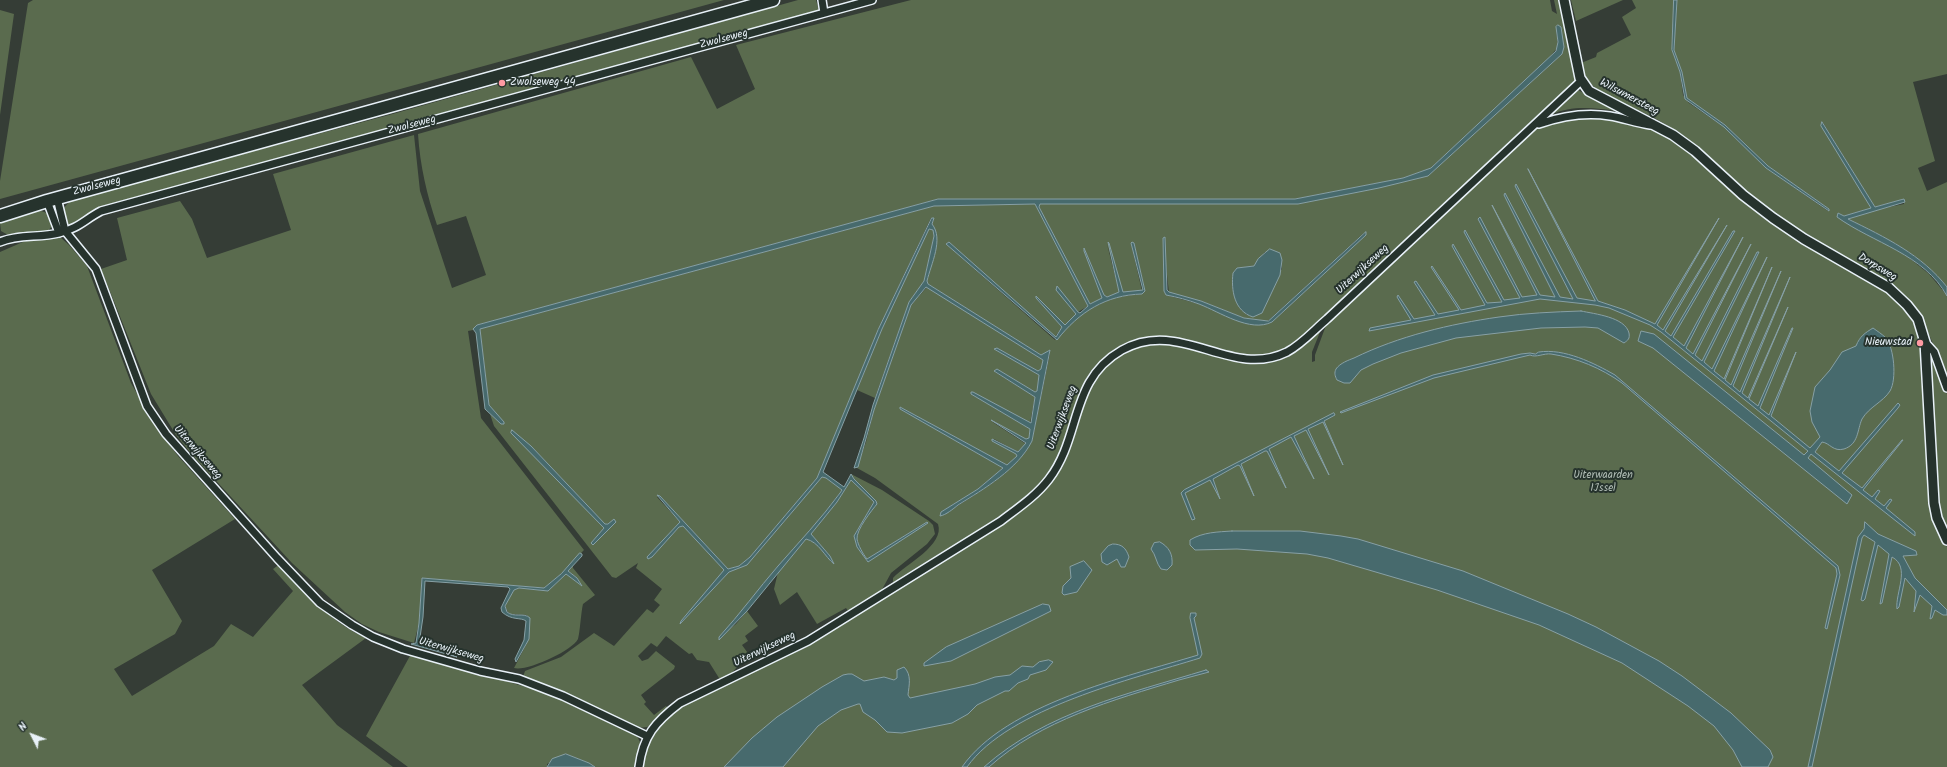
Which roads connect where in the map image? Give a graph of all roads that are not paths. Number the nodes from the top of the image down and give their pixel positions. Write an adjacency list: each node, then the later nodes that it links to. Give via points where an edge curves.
1 (773, 0): 9 (main road, Zwolseweg)
2 (822, 0): 5 (street)
3 (872, 0): 5 (street, Zwolseweg)
4 (1564, 0): 6 (street)
5 (824, 13): 11 (street, Zwolseweg, via 101,211 77,227)
6 (1581, 81): 7 (street, Uiterwijkseweg); 8 (street, Wilsumersteeg, via 1593,94)
7 (1537, 124): 8 (street, Uiterwijkseweg, via 1578,114 1609,116); 16 (street, Uiterwijkseweg, via 1327,319 1286,352 1264,358 1243,359 1176,341 1156,339 1134,345 1112,357 1100,367 1089,382 1065,450 1049,478 1028,500 1002,521 808,642 680,703)
8 (1657, 127): 13 (street, Dorpsweg, via 1695,151 1743,195 1773,218 1895,293 1918,319)
9 (52, 199): 10 (main road, Zwolseweg); 11 (street, Uiterwijkseweg); 11 (street, Uiterwijkseweg)
10 (0, 216)
11 (62, 232): 12 (street, Zwolseweg); 16 (street, Uiterwijkseweg, via 96,269 147,406 166,434 320,603 373,637 403,649 480,671 519,679 563,696)
12 (1, 239)
13 (1925, 342): 14 (street, via 1934,352); 15 (street, Dorpsweg, via 1934,503)
14 (1947, 388)
15 (1947, 540)
16 (647, 736): 17 (street)
17 (639, 767)

